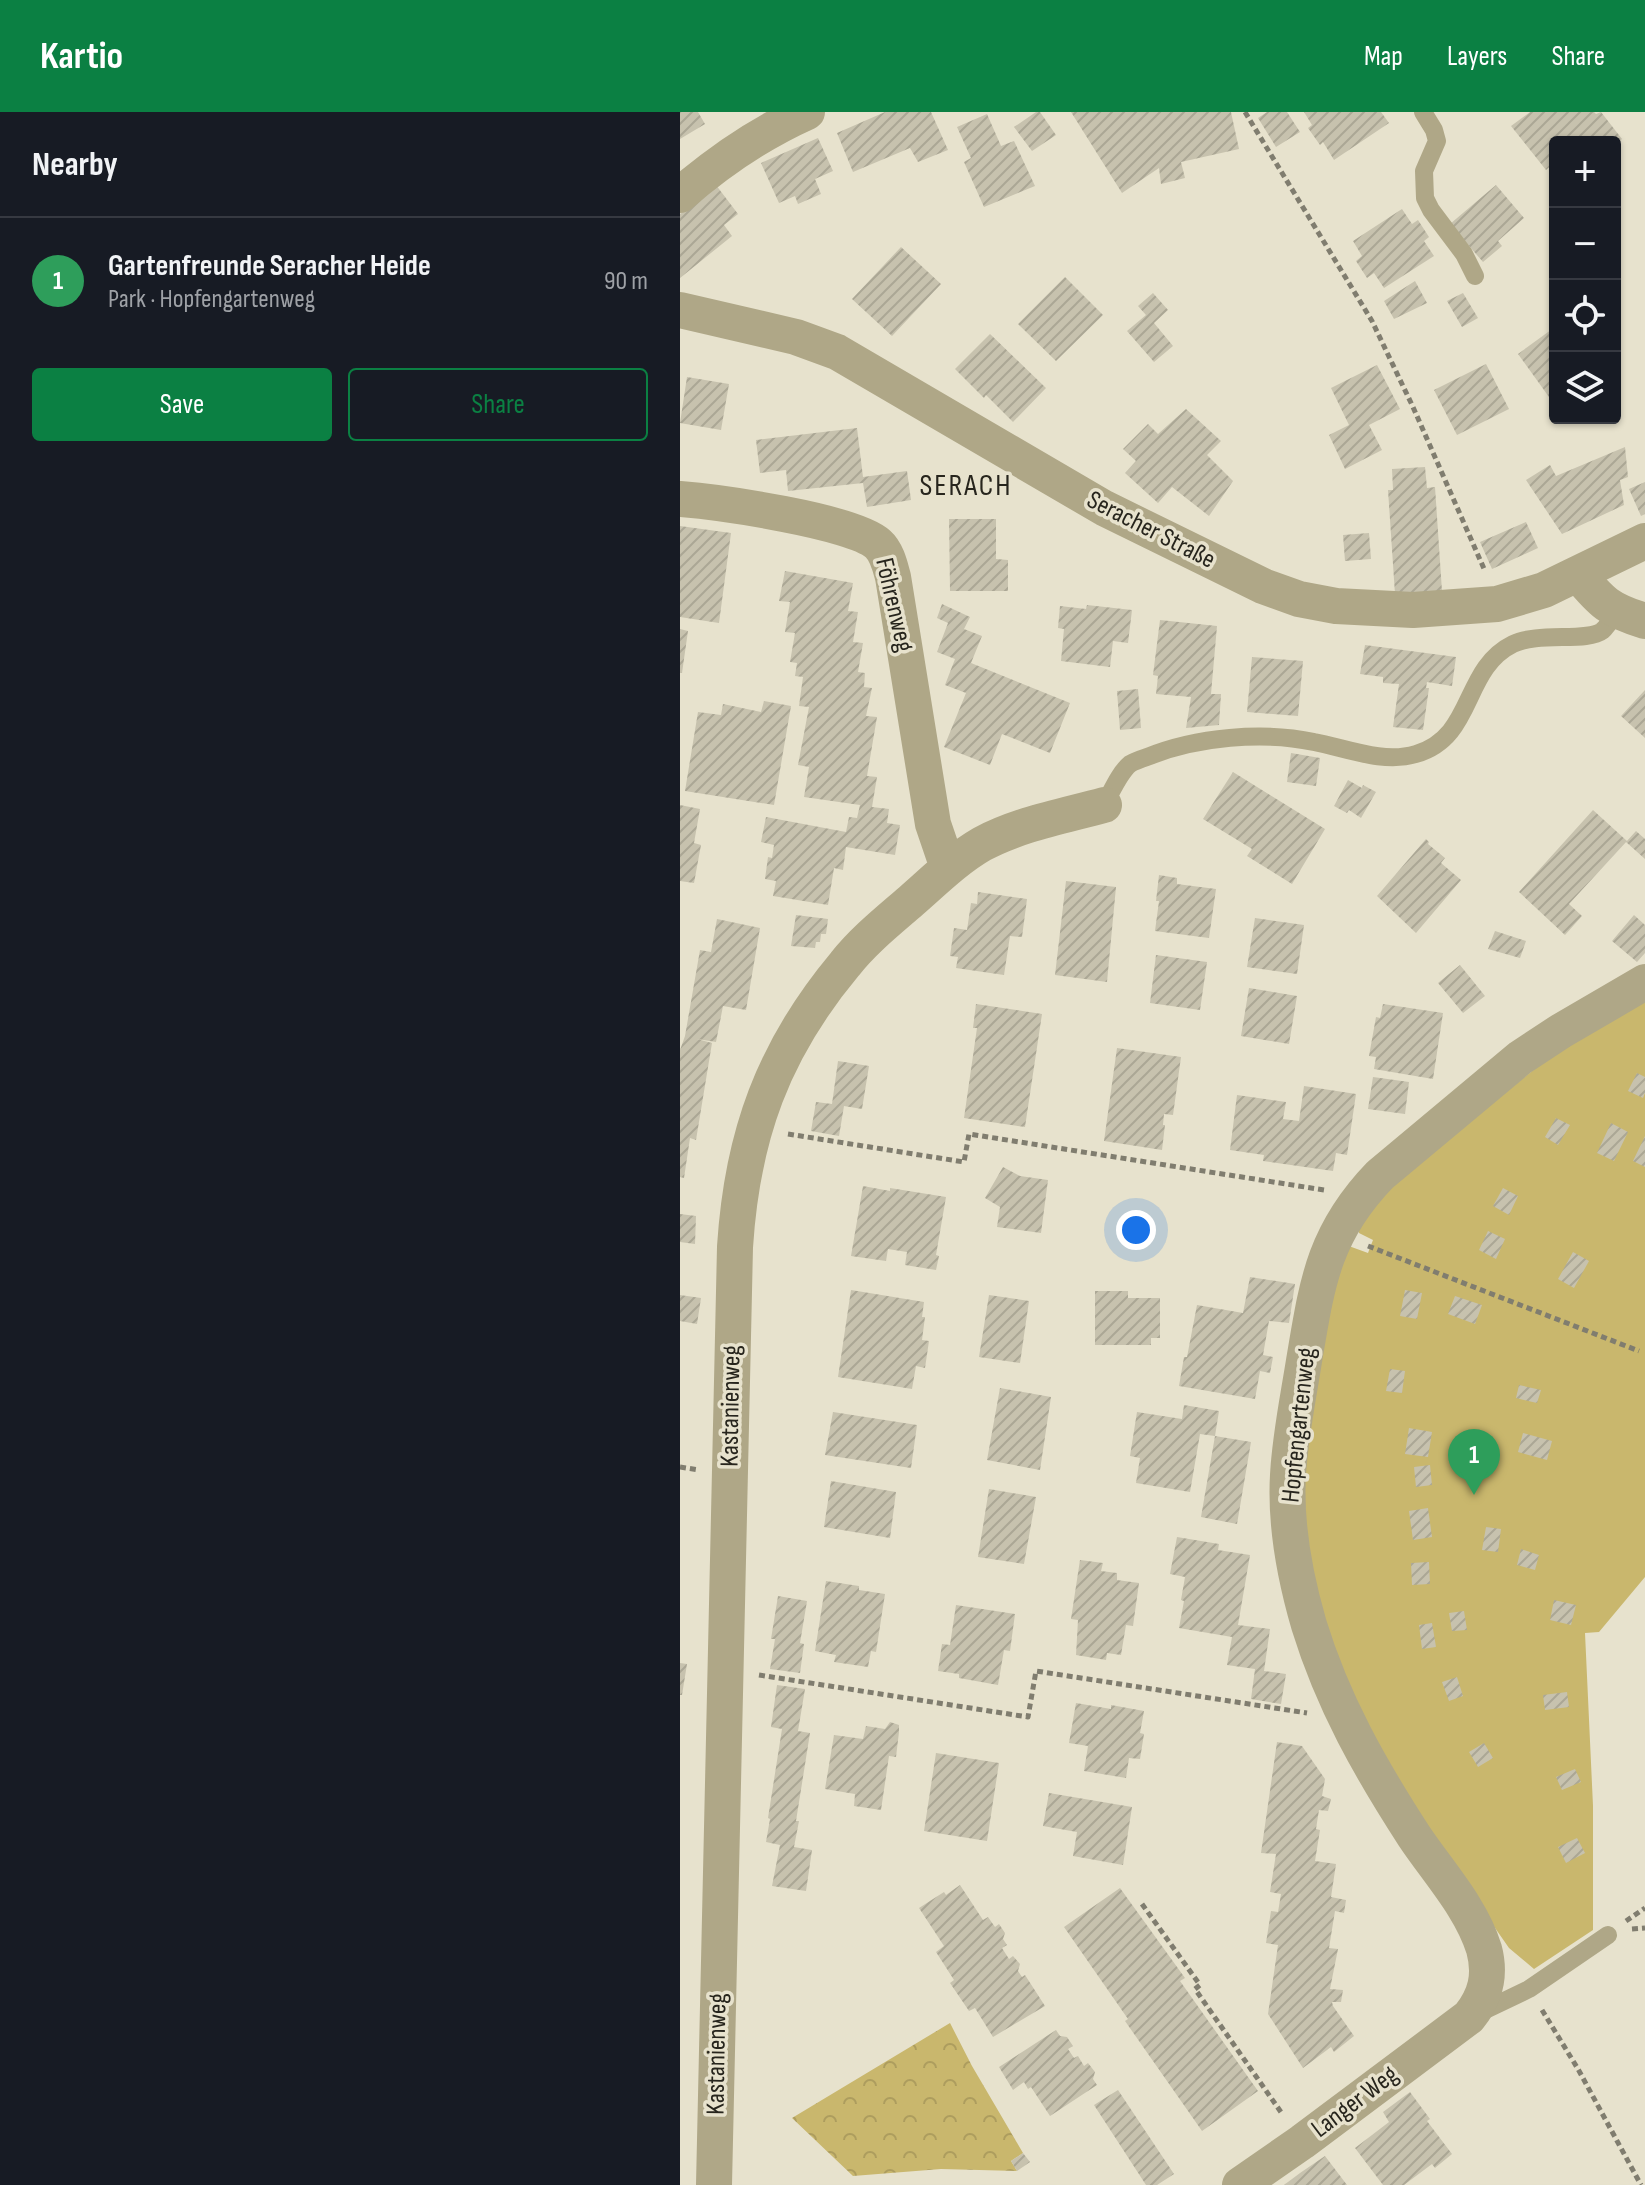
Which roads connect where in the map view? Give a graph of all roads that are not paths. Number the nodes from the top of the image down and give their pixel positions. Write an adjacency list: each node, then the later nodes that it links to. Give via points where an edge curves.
1 (807, 112): 3 (street, via 737,150)
2 (1423, 112): 4 (lane, via 1437,141 1424,171 1425,198)
3 (680, 195)
4 (1475, 276)
5 (680, 310): 8 (street, Seracher Straße, via 837,352 1104,508 1281,593 1326,604 1435,610 1497,604)
6 (680, 499): 11 (street, Föhrenweg, via 834,526 861,534 883,549 893,577 933,824)
7 (1645, 541): 8 (street, Seracher Straße)
8 (1578, 574): 9 (street, via 1597,597)
9 (1630, 616): 10 (lane, via 1597,634 1514,643 1482,671 1448,735 1419,753 1386,757 1291,738 1217,740 1133,762)
10 (1104, 805): 11 (street, Kastanienweg, via 999,836)
11 (948, 868): 15 (street, Kastanienweg, via 865,942 829,984 771,1079 740,1186)
12 (1645, 982): 14 (street, Hopfengartenweg, via 1520,1058 1380,1175 1338,1231 1314,1299 1290,1457 1292,1550 1318,1650 1344,1717 1370,1768 1462,1905 1484,1949 1483,1998)
13 (1608, 1935): 14 (lane, via 1529,1989)
14 (1469, 2017): 16 (street, Langer Weg)
15 (714, 2185)
16 (1240, 2185)

